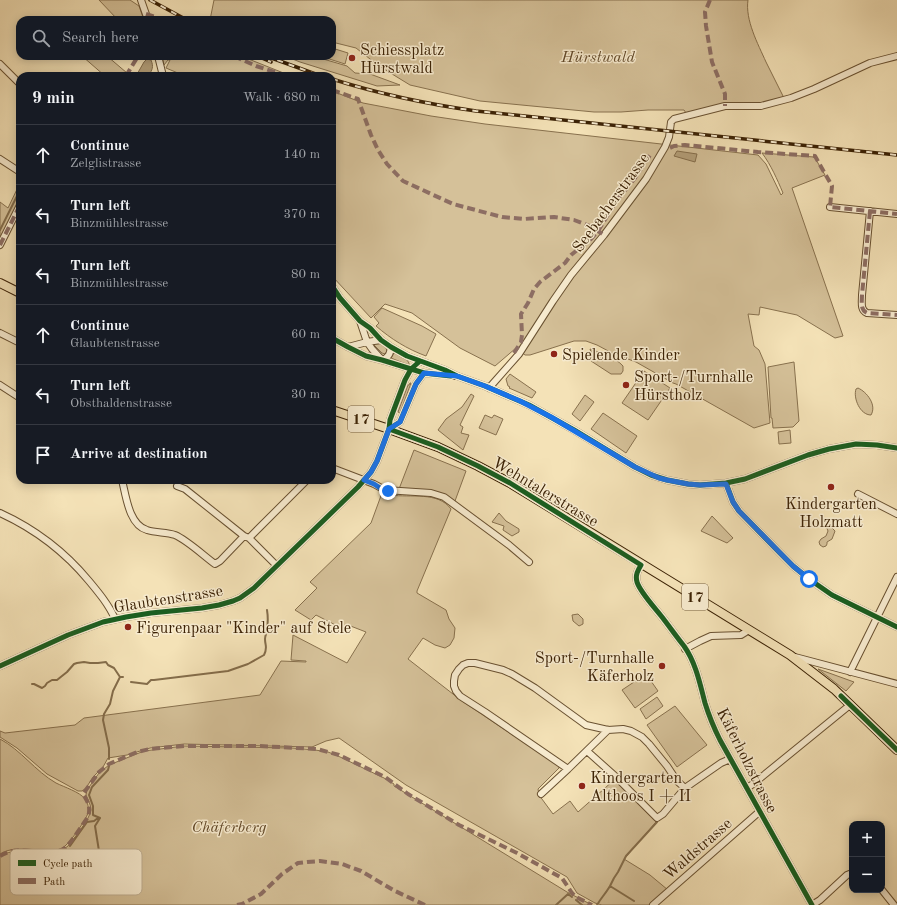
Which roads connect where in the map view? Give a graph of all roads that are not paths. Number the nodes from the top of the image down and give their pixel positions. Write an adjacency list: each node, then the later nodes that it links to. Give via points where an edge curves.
1 (141, 0): 2 (street)
2 (147, 16)
3 (897, 56): 33 (street, Seebacherstrasse, via 870,63 791,98 761,106 725,106 674,119 665,147 646,179 553,301 519,354)
4 (159, 60): 6 (street)
5 (0, 64): 7 (street)
6 (162, 72)
7 (16, 80)
8 (0, 158): 9 (street)
9 (16, 169)
10 (830, 207): 11 (street)
11 (870, 211): 13 (street); 18 (street, via 862,308 867,314)
12 (16, 213): 14 (street)
13 (897, 214)
14 (0, 245)
15 (0, 283): 16 (main road)
16 (16, 291)
17 (336, 292): 19 (street)
18 (897, 315)
19 (360, 321): 23 (street); 24 (street)
20 (0, 333): 21 (street)
21 (16, 340)
22 (336, 340): 25 (street)
23 (381, 340): 24 (street); 26 (street)
24 (367, 342): 25 (street); 27 (street)
25 (348, 347): 27 (street)
26 (391, 347): 27 (street, via 388,357); 28 (street)
27 (382, 360): 29 (street)
28 (420, 361): 29 (street); 30 (street); 31 (street)
29 (411, 369): 30 (street); 36 (street, Glaubtenstrasse, via 390,420)
30 (424, 373): 31 (street); 36 (street, via 416,384 400,422)
31 (457, 376): 33 (street)
32 (0, 385): 34 (street)
33 (489, 388): 42 (street, via 529,405 651,475 688,484)
34 (16, 395)
35 (336, 411): 36 (main road, Wehntalerstrasse / 17)
36 (389, 429): 39 (street, Glaubtenstrasse, via 377,461); 49 (main road, Wehntalerstrasse / 17, via 438,447 504,480)
37 (897, 448): 42 (street, via 856,444 829,449 808,454)
38 (336, 470): 39 (street)
39 (364, 480): 48 (street, via 388,491 431,493 444,497); 50 (street, Glaubtenstrasse)
40 (123, 484): 47 (street, via 134,520 139,526 145,530 181,538 215,564)
41 (302, 484): 47 (street)
42 (726, 484): 52 (street, via 739,511 793,566 832,594)
43 (177, 486): 47 (street, via 185,489)
44 (858, 494): 46 (street)
45 (0, 513): 53 (street, via 31,529 77,566 102,596)
46 (897, 514)
47 (246, 537): 50 (street)
48 (529, 562)
49 (641, 565): 55 (main road, Wehntalerstrasse / 17); 56 (street, Käferholzstrasse, via 636,578 640,588)
50 (277, 566): 53 (street, Glaubtenstrasse, via 254,588 228,603)
51 (897, 577): 52 (street)
52 (876, 617): 54 (street); 59 (street)
53 (115, 619): 58 (street, Glaubtenstrasse, via 77,631)
54 (897, 627)
55 (749, 630): 56 (street, via 741,635 711,636); 57 (main road, Wehntalerstrasse / 17)
56 (685, 649): 65 (street, Käferholzstrasse, via 698,677 711,723)
57 (790, 655): 59 (street); 61 (main road, Wehntalerstrasse / 17, via 834,689)
58 (0, 666)
59 (850, 672): 60 (street)
60 (897, 684)
61 (850, 705): 63 (main road, Wehntalerstrasse / 17); 68 (street)
62 (608, 730): 64 (street); 66 (street, via 586,725 535,688 503,670 475,663 468,663 459,669 455,675 454,686 460,696); 67 (street, via 623,729 642,737)
63 (897, 750)
64 (588, 751): 66 (street); 67 (street, via 657,818)
65 (730, 759): 67 (street); 68 (street, Käferholzstrasse)
66 (568, 769): 69 (street)
67 (685, 788)
68 (747, 788): 70 (street, Käferholzstrasse)
69 (541, 794)
70 (759, 812): 73 (street, Waldstrasse); 74 (street, Käferholzstrasse)
71 (849, 874): 74 (street)
72 (884, 893): 75 (street)
73 (653, 905)
74 (812, 905)
75 (894, 905)

